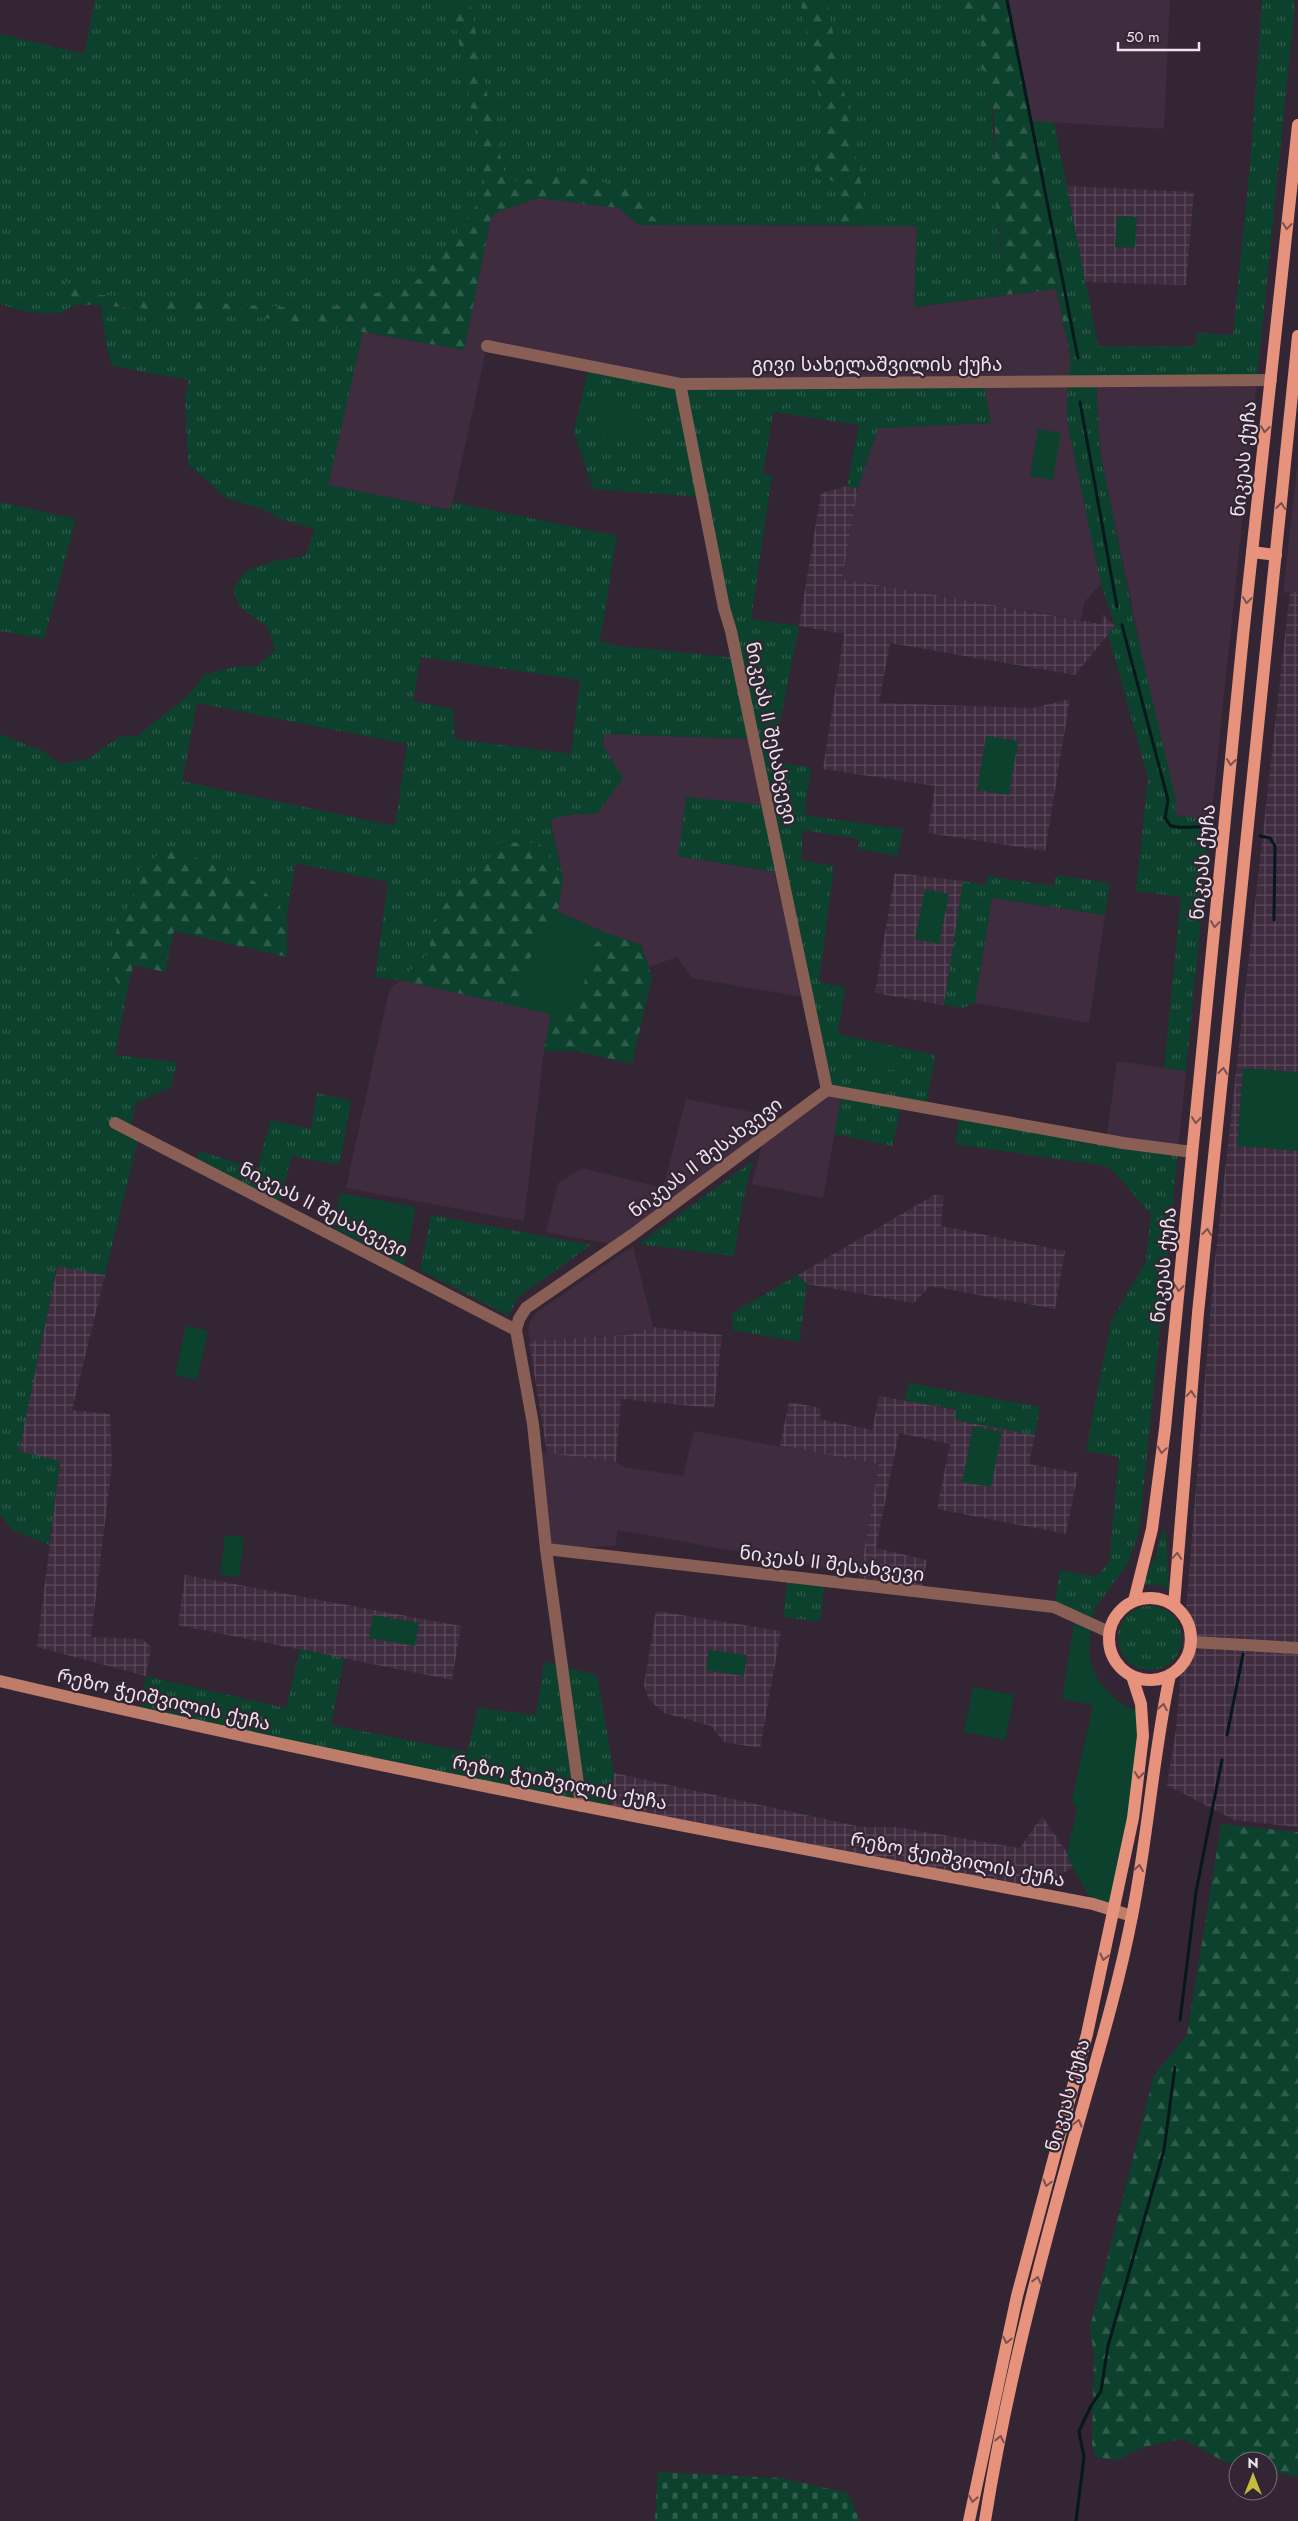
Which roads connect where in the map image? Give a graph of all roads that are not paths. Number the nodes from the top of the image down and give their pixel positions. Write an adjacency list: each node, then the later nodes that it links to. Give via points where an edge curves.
1 (1298, 125): 4 (main road, ნიკეას ქუჩა, one-way to 4)
2 (1298, 336): 7 (main road, one-way to 2)
3 (487, 346): 5 (street, გივი სახელაშვილის ქუჩა)
4 (1270, 380): 5 (street, გივი სახელაშვილის ქუჩა); 6 (main road, ნიკეას ქუჩა, one-way to 6)
5 (680, 384): 8 (street, ნიკეას II შესახვევი, via 724,608)
6 (1252, 552): 7 (main road); 10 (main road, ნიკეას ქუჩა, one-way to 10)
7 (1276, 555): 14 (main road, one-way to 7, via 1198,1313)
8 (827, 1090): 10 (street, via 1123,1143); 11 (street, ნიკეას II შესახვევი, via 632,1235 526,1308)
9 (115, 1123): 11 (street, ნიკეას II შესახვევი)
10 (1192, 1152): 13 (main road, ნიკეას ქუჩა, one-way to 13, via 1165,1429 1152,1529)
11 (516, 1330): 12 (street, via 533,1424)
12 (546, 1549): 15 (street, ნიკეას II შესახვევი, via 1054,1607); 21 (street)
13 (1134, 1601): 14 (main road, via 1146,1597 1161,1598); 15 (main road, via 1121,1609)
14 (1174, 1604): 16 (main road, via 1184,1614)
15 (1109, 1632): 19 (main road, ნიკეას ქუჩა, via 1113,1658)
16 (1192, 1642): 17 (street); 18 (main road, via 1180,1668)
17 (1298, 1648)
18 (1170, 1675): 19 (main road, via 1157,1680); 23 (main road, ნიკეას ქუჩა, one-way to 18, via 1158,1734)
19 (1132, 1676): 22 (main road, ნიკეას ქუჩა, one-way to 22, via 1141,1704 1143,1736 1137,1792)
20 (0, 1681): 21 (main road, რეზო ჭეიშვილის ქუჩა)
21 (582, 1806): 22 (main road, რეზო ჭეიშვილის ქუჩა)
22 (1115, 1910): 23 (main road, რეზო ჭეიშვილის ქუჩა); 24 (main road, ნიკეას ქუჩა, one-way to 24, via 1087,2034 1017,2296)
23 (1132, 1916): 25 (main road, ნიკეას ქუჩა, one-way to 23, via 1032,2297)
24 (969, 2521)
25 (984, 2521)

